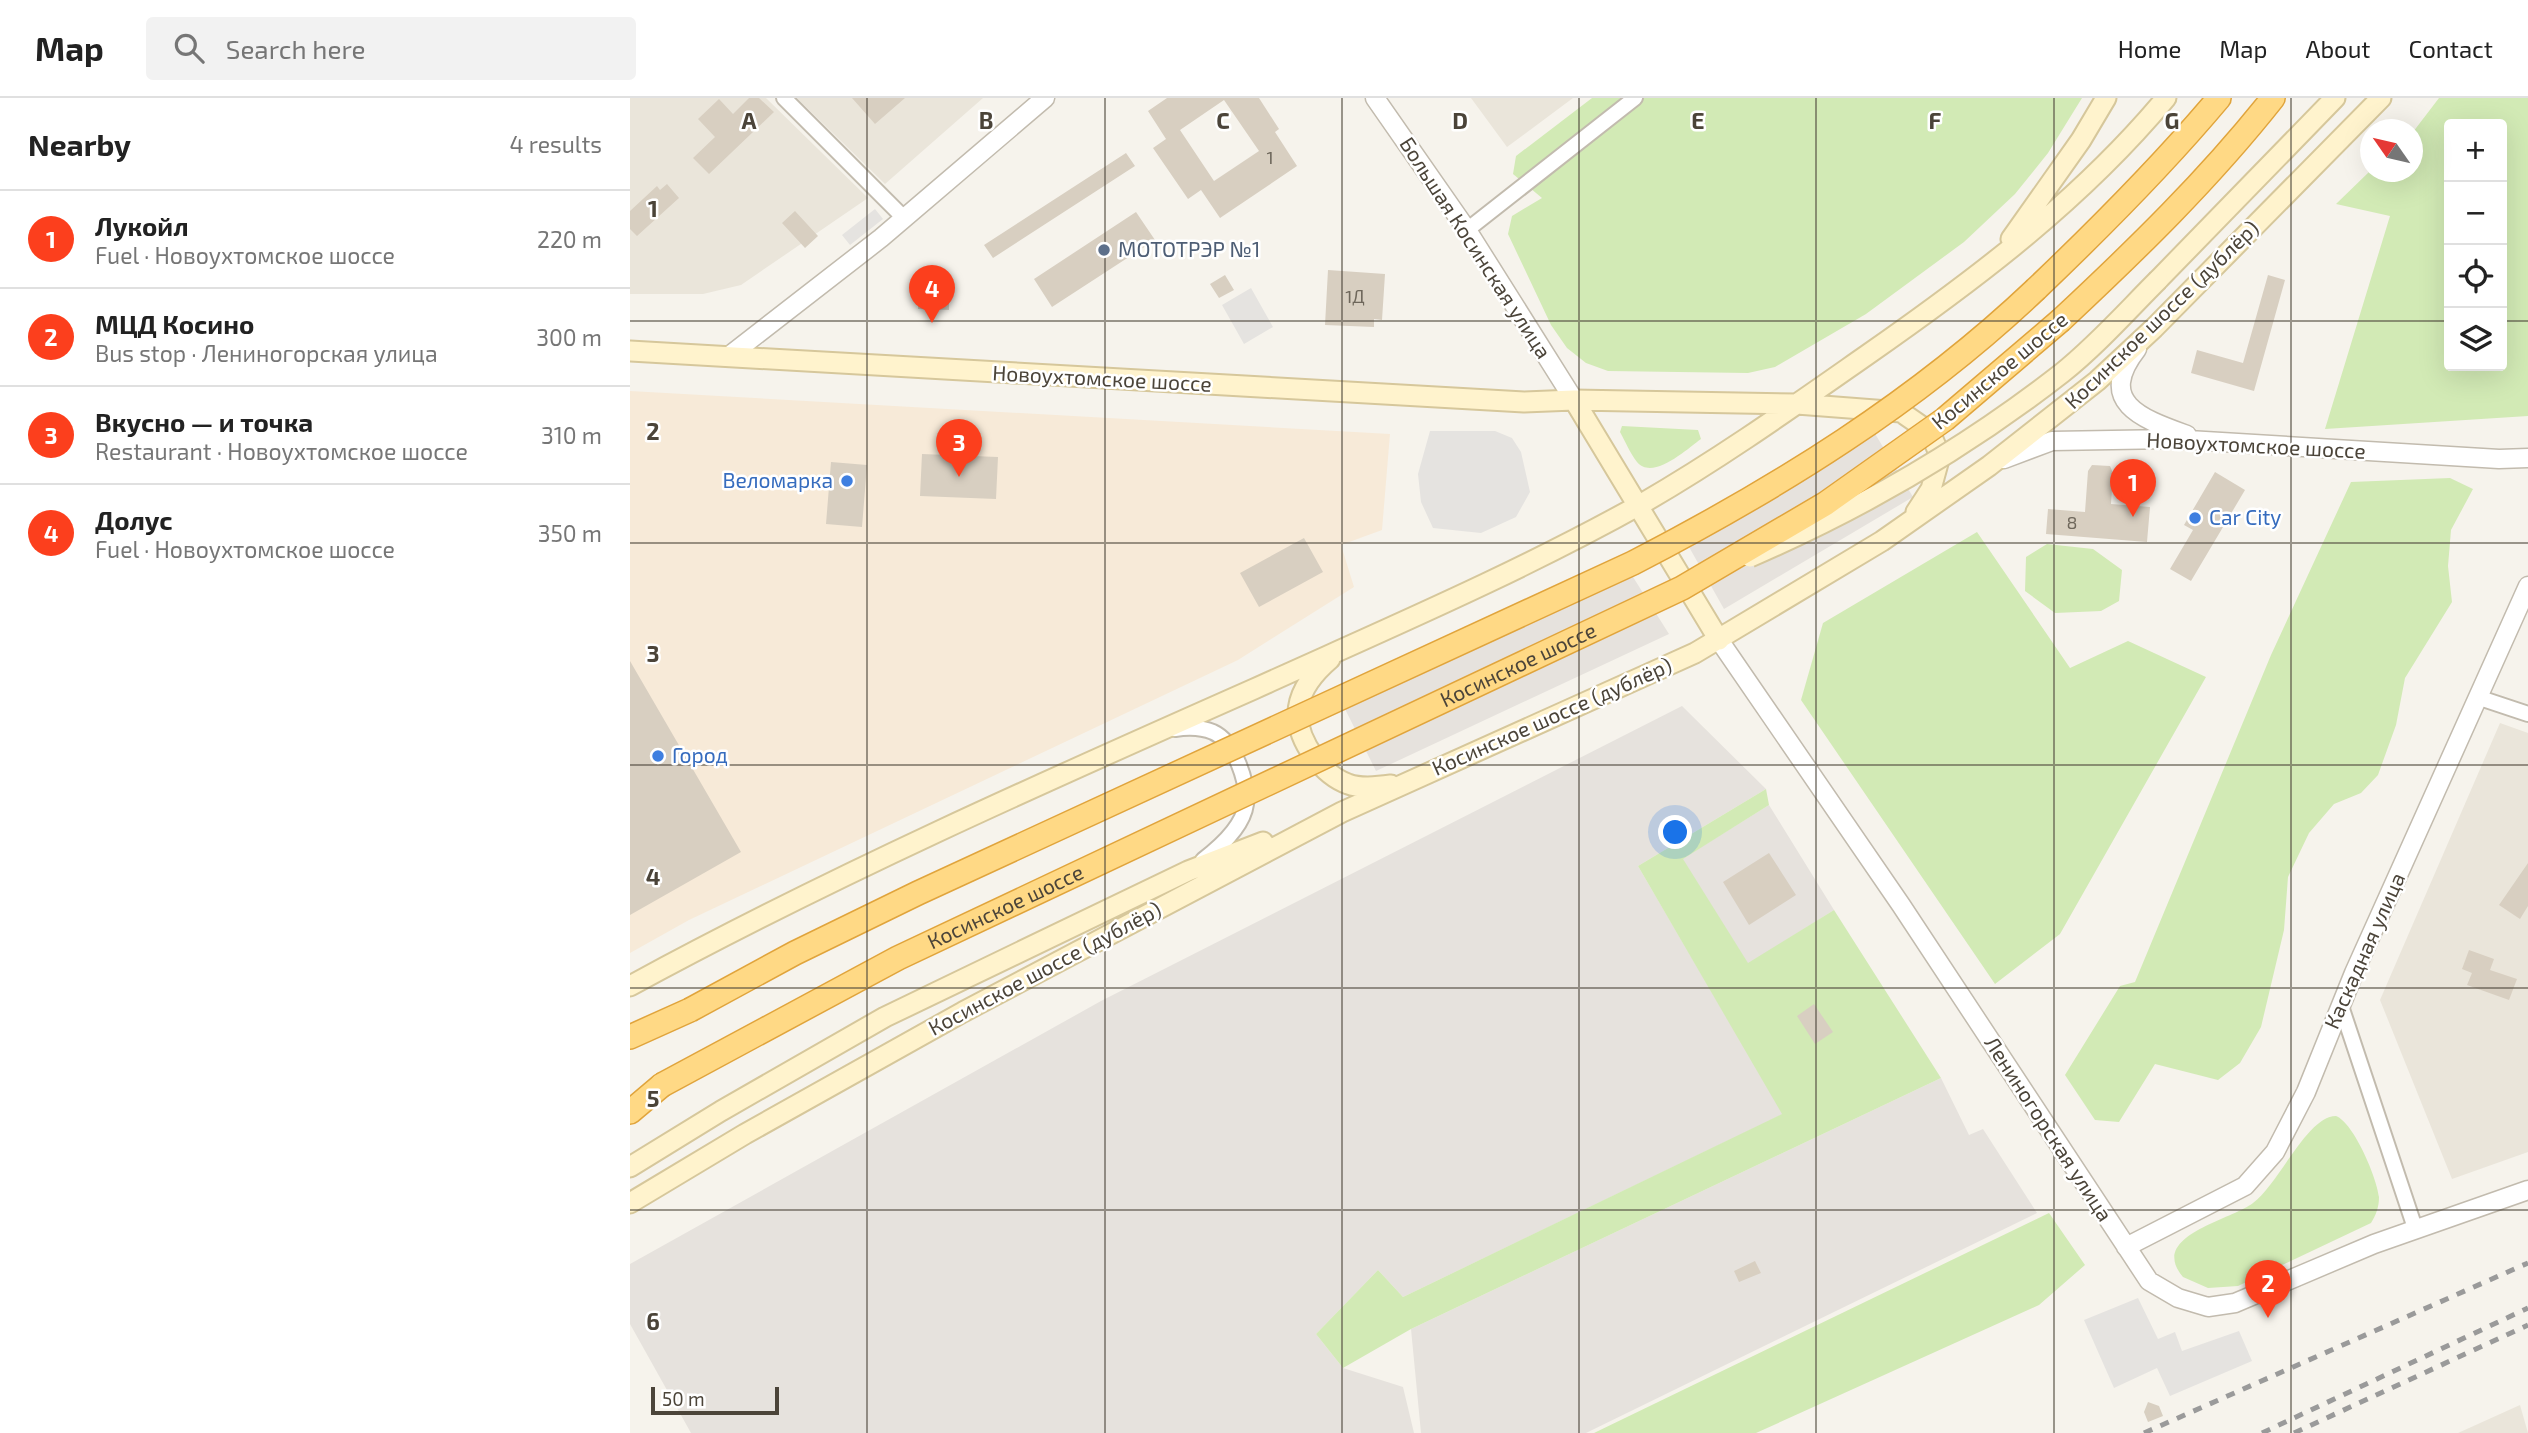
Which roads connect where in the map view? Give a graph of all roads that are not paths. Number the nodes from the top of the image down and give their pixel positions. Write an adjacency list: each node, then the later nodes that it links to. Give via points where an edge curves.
1 (784, 98): 11 (street)
2 (1045, 98): 11 (street)
3 (1375, 98): 12 (street, Большая Косинская улица)
4 (1635, 98): 12 (street)
5 (2106, 98): 13 (main road)
6 (2166, 98): 13 (main road, via 2101,170)
7 (2219, 98): 36 (highway, Косинское шоссе, bridge, via 2111,217 2036,289 1924,383 1836,447 1741,507 1621,569 918,893)
8 (2273, 98): 25 (highway, Косинское шоссе, bridge, via 2131,255 1934,427 1825,504)
9 (2335, 98): 25 (main road, bridge, via 2063,372 1958,446 1819,527)
10 (2381, 98): 14 (main road, Косинское шоссе (дублёр))
11 (904, 218): 16 (street)
12 (1466, 230): 17 (street, Большая Косинская улица)
13 (1992, 265): 18 (main road)
14 (2154, 328): 19 (street, via 2125,368 2121,382 2124,401 2138,415); 21 (main road, Косинское шоссе (дублёр), via 2080,396)
15 (630, 351): 16 (main road, Новоухтомское шоссе)
16 (729, 356): 17 (main road, Новоухтомское шоссе, via 1499,401)
17 (1574, 400): 18 (main road, Новоухтомское шоссе); 22 (main road)
18 (1797, 404): 22 (main road); 23 (main road, Новоухтомское шоссе, via 1901,412 1930,432 1940,456 1931,489)
19 (2200, 440): 20 (street, Новоухтомское шоссе); 21 (street, Новоухтомское шоссе, via 2052,441)
20 (2528, 458)
21 (1989, 466): 23 (main road, Косинское шоссе (дублёр))
22 (1640, 504): 26 (main road); 27 (main road)
23 (1910, 522): 26 (main road, Косинское шоссе (дублёр))
24 (2528, 586): 28 (street, Каскадная улица)
25 (1682, 587): 37 (highway, Косинское шоссе, bridge, via 898,958 662,1086)
26 (1719, 640): 31 (main road, Косинское шоссе (дублёр)); 42 (street, Лениногорская улица, via 1901,905)
27 (1345, 648): 30 (main road); 31 (main road, via 1311,677 1300,699 1296,718 1304,743 1323,769 1348,784 1373,788)
28 (2480, 698): 29 (street); 35 (street, Каскадная улица)
29 (2528, 714)
30 (1161, 730): 33 (street, via 1191,727 1215,733 1233,752 1241,772 1246,805 1234,830); 34 (main road, via 716,940)
31 (1401, 784): 32 (main road, Косинское шоссе (дублёр))
32 (1342, 812): 33 (main road); 40 (main road, Косинское шоссе (дублёр), via 963,1012)
33 (1188, 872): 38 (main road, via 885,1017)
34 (630, 986)
35 (2341, 1006): 41 (street); 42 (street, Каскадная улица, via 2292,1121 2256,1177 2234,1193)
36 (630, 1037)
37 (630, 1112)
38 (630, 1167)
39 (2528, 1190): 41 (street, Лениногорская улица)
40 (630, 1203)
41 (2415, 1228): 42 (street, Лениногорская улица, via 2244,1299 2208,1307 2178,1298 2149,1281)
42 (2126, 1247)

